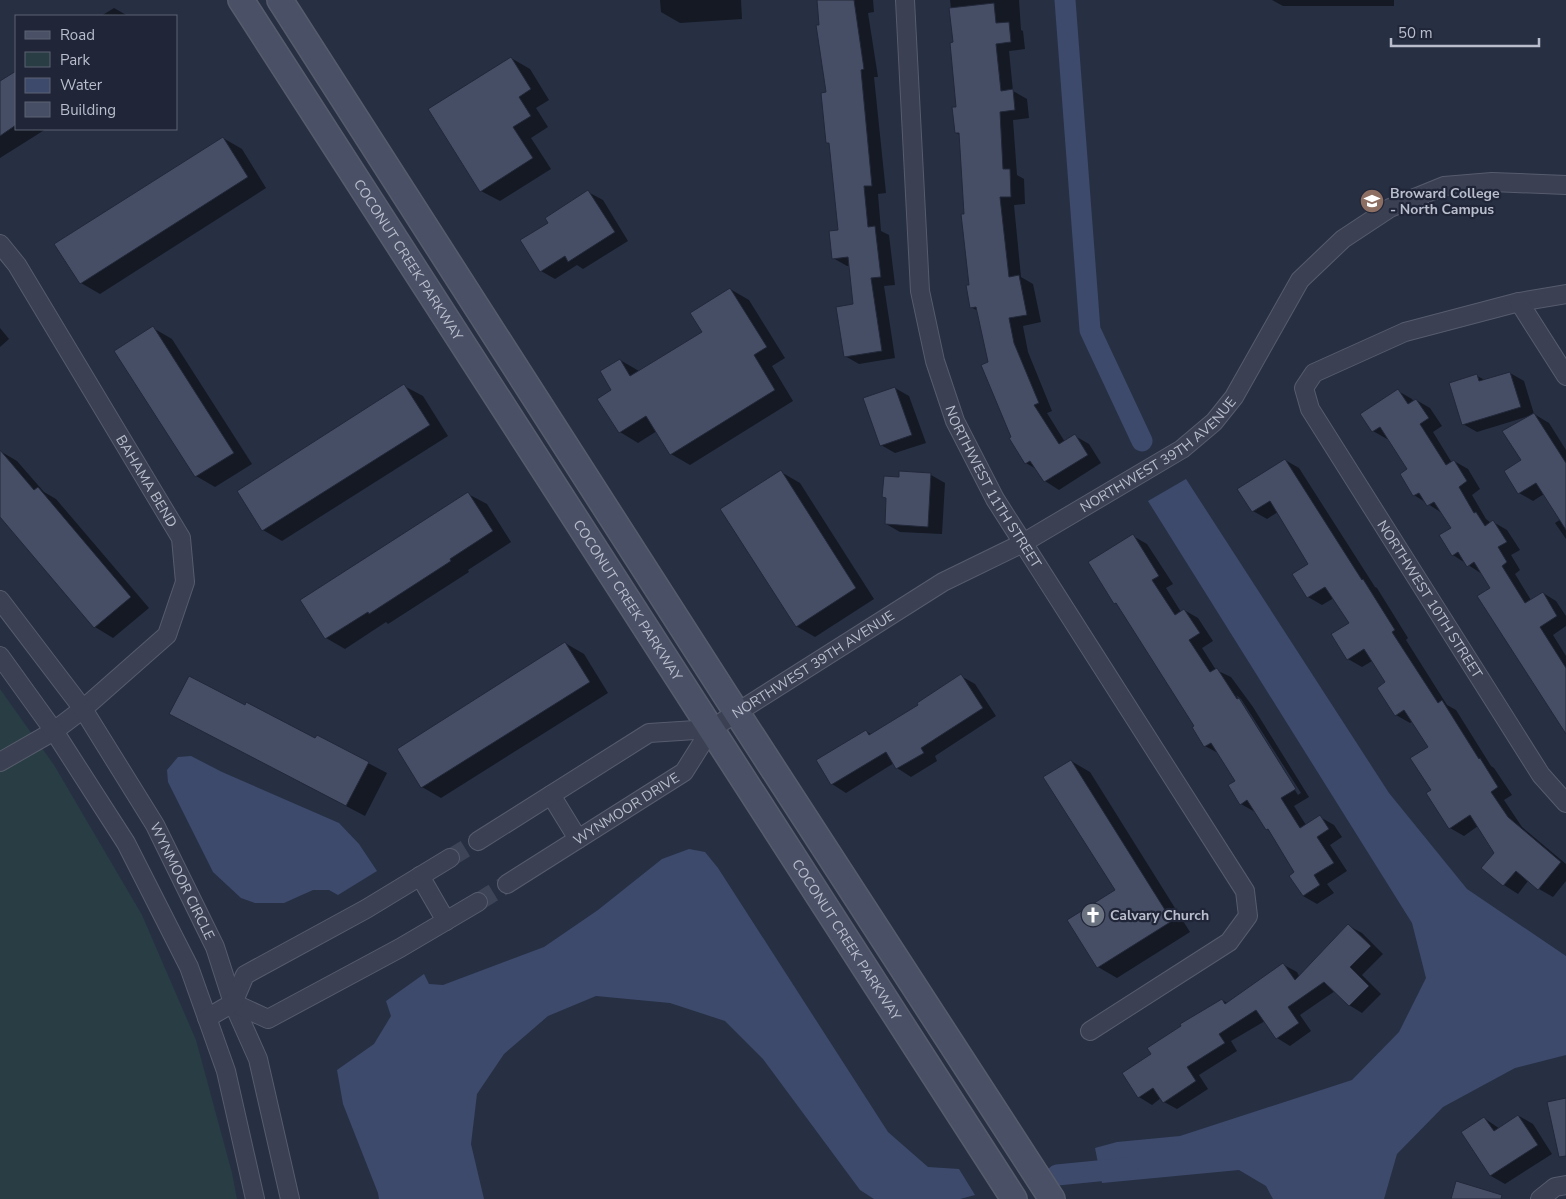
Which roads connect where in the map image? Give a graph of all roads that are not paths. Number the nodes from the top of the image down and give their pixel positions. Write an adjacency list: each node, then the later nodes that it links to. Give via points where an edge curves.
1 (241, 0): 4 (main road, COCONUT CREEK PARKWAY)
2 (280, 0): 7 (main road)
3 (905, 0): 11 (street, NORTHWEST 11TH STREET, via 920,291 935,360 955,422 995,499)
4 (265, 38): 7 (main road, via 299,61 402,223); 16 (main road, COCONUT CREEK PARKWAY)
5 (1566, 185): 11 (street, NORTHWEST 39TH AVENUE, via 1492,182 1444,186 1390,208 1343,239 1300,280 1234,398 1214,422 1182,448)
6 (0, 244): 14 (street, BAHAMA BEND, via 17,265 180,538 185,582 167,635)
7 (436, 244): 15 (main road)
8 (1566, 294): 9 (street)
9 (1519, 302): 10 (street); 20 (street, NORTHWEST 10TH STREET, via 1405,332 1314,373 1304,388 1310,409 1541,776)
10 (1566, 376)
11 (1023, 542): 15 (street, NORTHWEST 39TH AVENUE, via 943,582); 30 (street, NORTHWEST 11TH STREET, via 1245,891 1248,916 1229,942)
12 (0, 600): 14 (street, WYNMOOR CIRCLE)
13 (0, 656): 17 (street)
14 (84, 709): 17 (street, BAHAMA BEND); 28 (street, WYNMOOR CIRCLE, via 155,824 215,947)
15 (737, 713): 16 (street, NORTHWEST 39TH AVENUE); 35 (main road)
16 (711, 729): 19 (street, via 649,733); 21 (street, WYNMOOR DRIVE, via 684,772); 34 (main road, COCONUT CREEK PARKWAY)
17 (54, 731): 18 (street, BAHAMA BEND); 29 (street, via 126,843 189,966)
18 (0, 762)
19 (551, 795): 21 (street); 22 (street)
20 (1566, 803)
21 (578, 839): 25 (street, WYNMOOR DRIVE)
22 (478, 841)
23 (450, 858): 24 (street)
24 (420, 876): 27 (street); 28 (street, via 245,974)
25 (507, 884)
26 (478, 902): 27 (street)
27 (446, 921): 28 (street, via 268,1019)
28 (233, 1003): 29 (street); 33 (street, WYNMOOR CIRCLE, via 258,1059)
29 (207, 1018): 32 (street, via 226,1071)
30 (1090, 1031)
31 (1566, 1185): 36 (street, via 1555,1187)
32 (255, 1199)
33 (290, 1199)
34 (1014, 1199)
35 (1052, 1199)
36 (1540, 1199)

